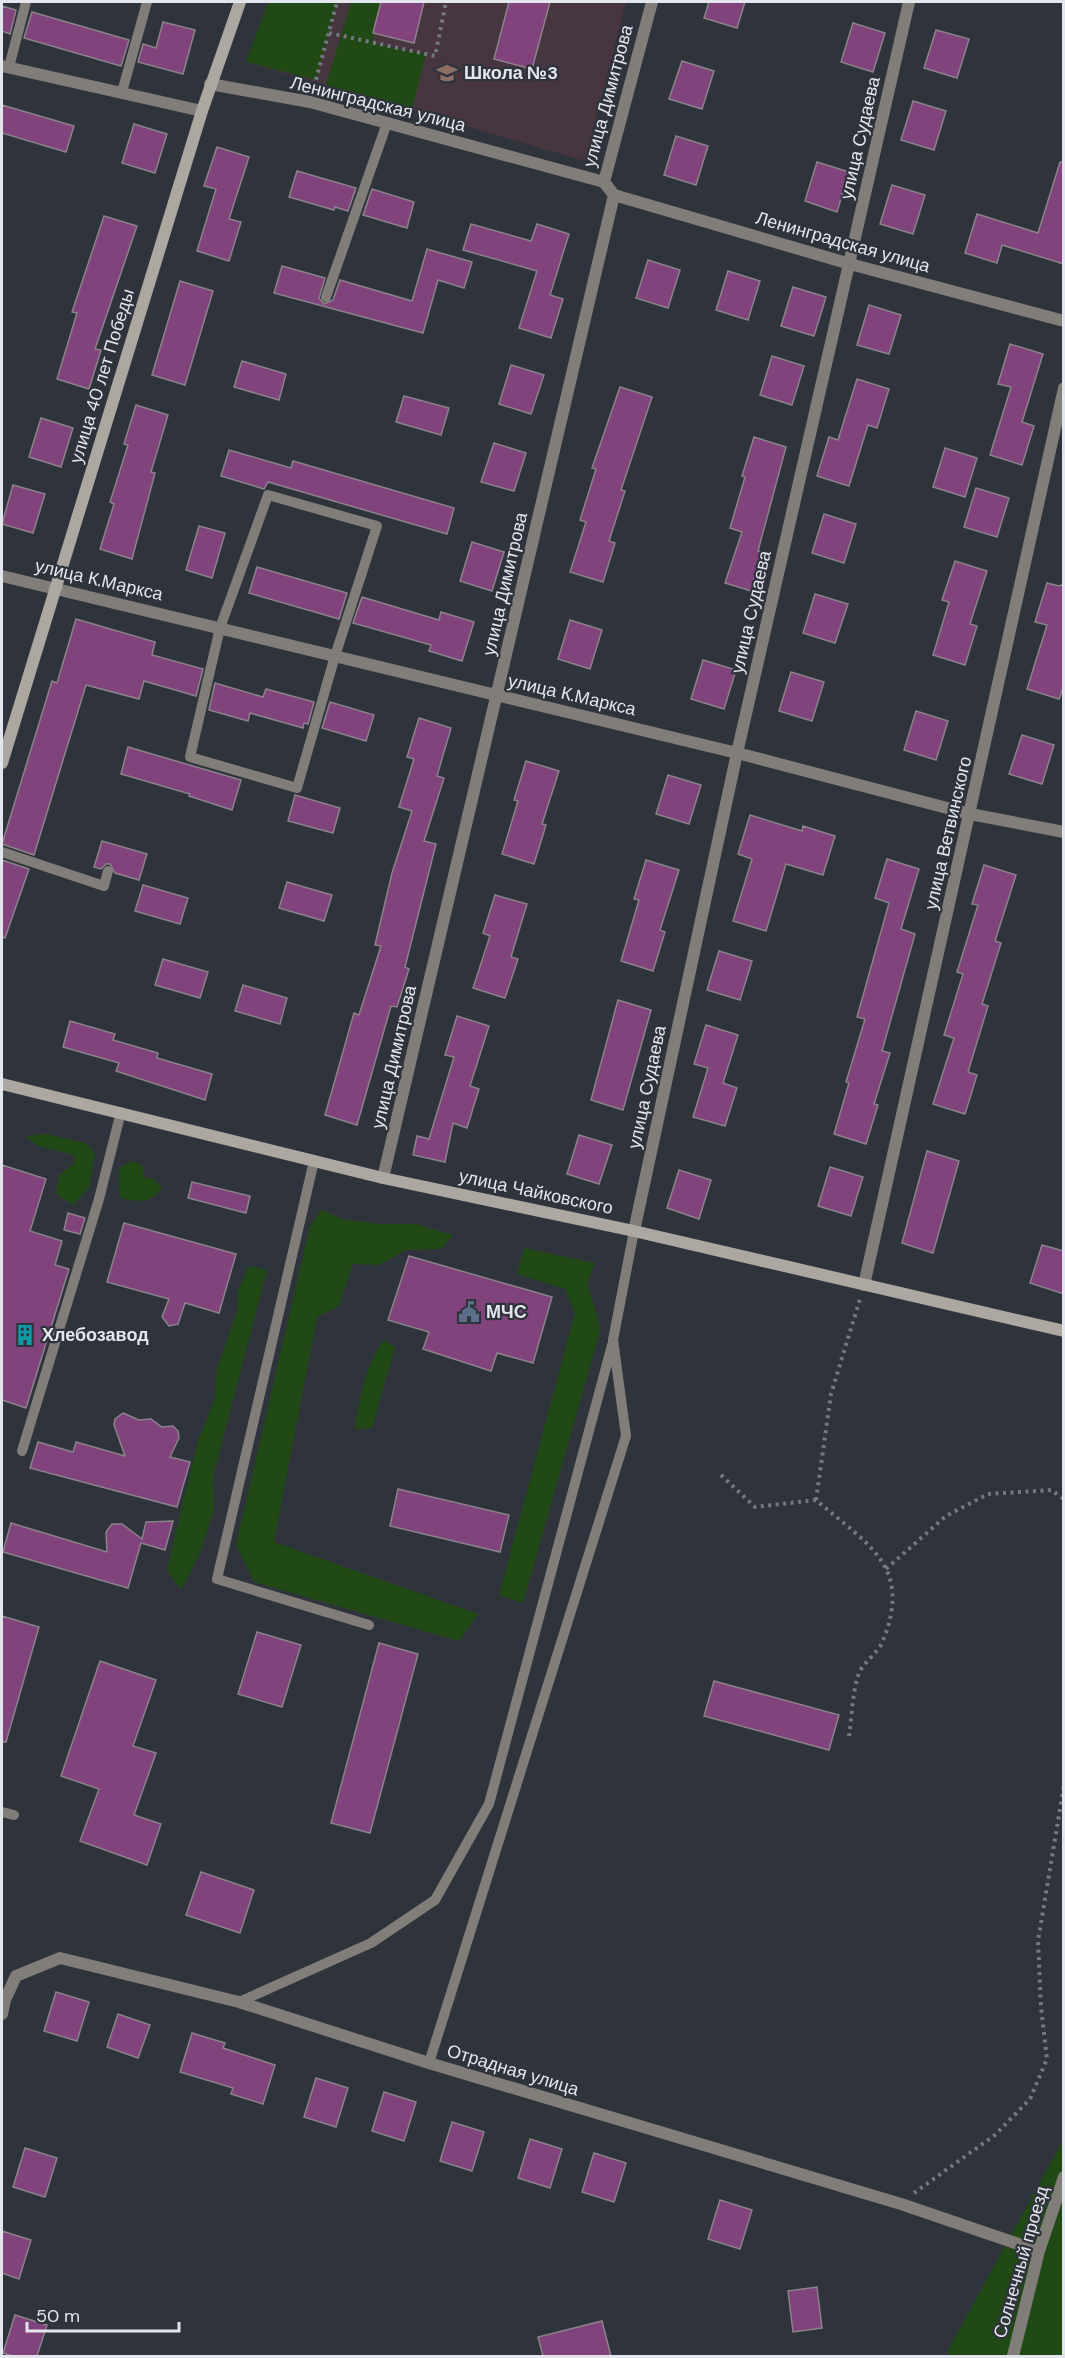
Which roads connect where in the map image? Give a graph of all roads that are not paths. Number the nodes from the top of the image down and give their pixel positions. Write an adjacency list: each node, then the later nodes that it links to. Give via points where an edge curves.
1 (26, 2): 6 (lane)
2 (147, 2): 8 (lane)
3 (240, 2): 7 (street, улица 40 лет Победы)
4 (651, 2): 11 (street, улица Димитрова)
5 (909, 2): 13 (street, улица Судаева)
6 (5, 66): 8 (street)
7 (210, 84): 9 (street, улица 40 лет Победы); 10 (street, Ленинградская улица, via 310,102)
8 (122, 92): 9 (street)
9 (202, 111): 18 (street, улица 40 лет Победы)
10 (387, 123): 11 (street, Ленинградская улица); 14 (lane)
11 (604, 182): 12 (street, улица Димитрова)
12 (614, 195): 13 (street, Ленинградская улица); 21 (street, улица Димитрова)
13 (850, 264): 15 (street, Ленинградская улица); 22 (street, улица Судаева)
14 (326, 297)
15 (1064, 321)
16 (1064, 388): 24 (street, улица Ветвинского)
17 (2, 576): 18 (street, улица К.Маркса)
18 (56, 588): 19 (street, улица К.Маркса); 23 (street, улица 40 лет Победы)
19 (220, 628): 20 (street, улица К.Маркса); 20 (lane, via 190,757 297,788); 20 (lane, via 268,495 377,526)
20 (335, 656): 21 (street, улица К.Маркса)
21 (498, 696): 22 (street, улица К.Маркса); 31 (street, улица Димитрова)
22 (737, 753): 24 (street, улица К.Маркса); 32 (street, улица Судаева)
23 (2, 763)
24 (970, 814): 25 (street, улица К.Маркса); 33 (street, улица Ветвинского)
25 (1064, 832)
26 (2, 852): 27 (lane, via 104,886)
27 (108, 871)
28 (2, 1084): 29 (street, улица Чайковского)
29 (121, 1112): 30 (street, улица Чайковского); 36 (lane, via 99,1199)
30 (314, 1161): 31 (street, улица Чайковского); 37 (lane, via 217,1579)
31 (383, 1178): 32 (street, улица Чайковского)
32 (634, 1231): 33 (street, улица Чайковского); 35 (lane)
33 (864, 1285): 34 (street, улица Чайковского)
34 (1064, 1331)
35 (613, 1340): 40 (lane, via 489,1804 435,1900 371,1943); 42 (lane, via 626,1436)
36 (22, 1451)
37 (369, 1625)
38 (2, 1812): 39 (lane)
39 (14, 1815)
40 (239, 2002): 41 (street, Отрадная улица, via 60,1958 16,1976); 42 (street, Отрадная улица)
41 (2, 2014)
42 (429, 2063): 44 (street, Отрадная улица, via 901,2204)
43 (1064, 2177): 44 (street, Солнечный проезд)
44 (1039, 2251): 45 (street, Солнечный проезд)
45 (1013, 2356)

